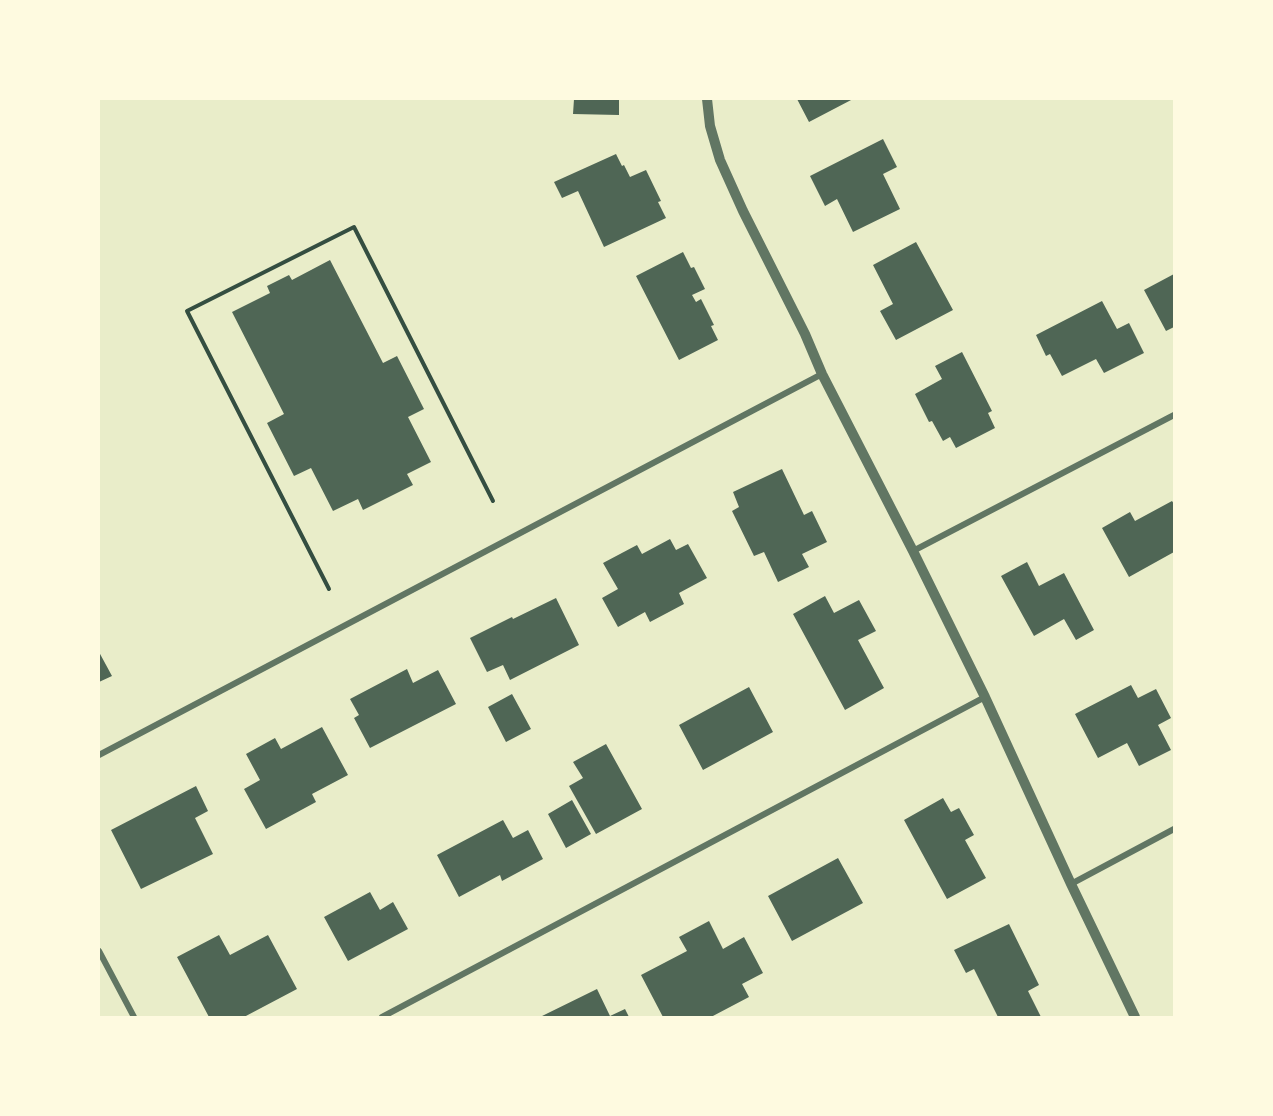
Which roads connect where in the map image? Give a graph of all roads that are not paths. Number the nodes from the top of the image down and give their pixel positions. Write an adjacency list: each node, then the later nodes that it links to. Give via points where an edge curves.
1 (706, 99): 2 (street, via 720,160)
2 (822, 374): 4 (street); 6 (street)
3 (1174, 415): 4 (street)
4 (913, 550): 5 (street)
5 (985, 697): 8 (street); 11 (street)
6 (99, 755)
7 (1174, 829): 8 (street)
8 (1071, 884): 12 (street)
9 (99, 951): 10 (street)
10 (134, 1017)
11 (382, 1017)
12 (1135, 1017)

